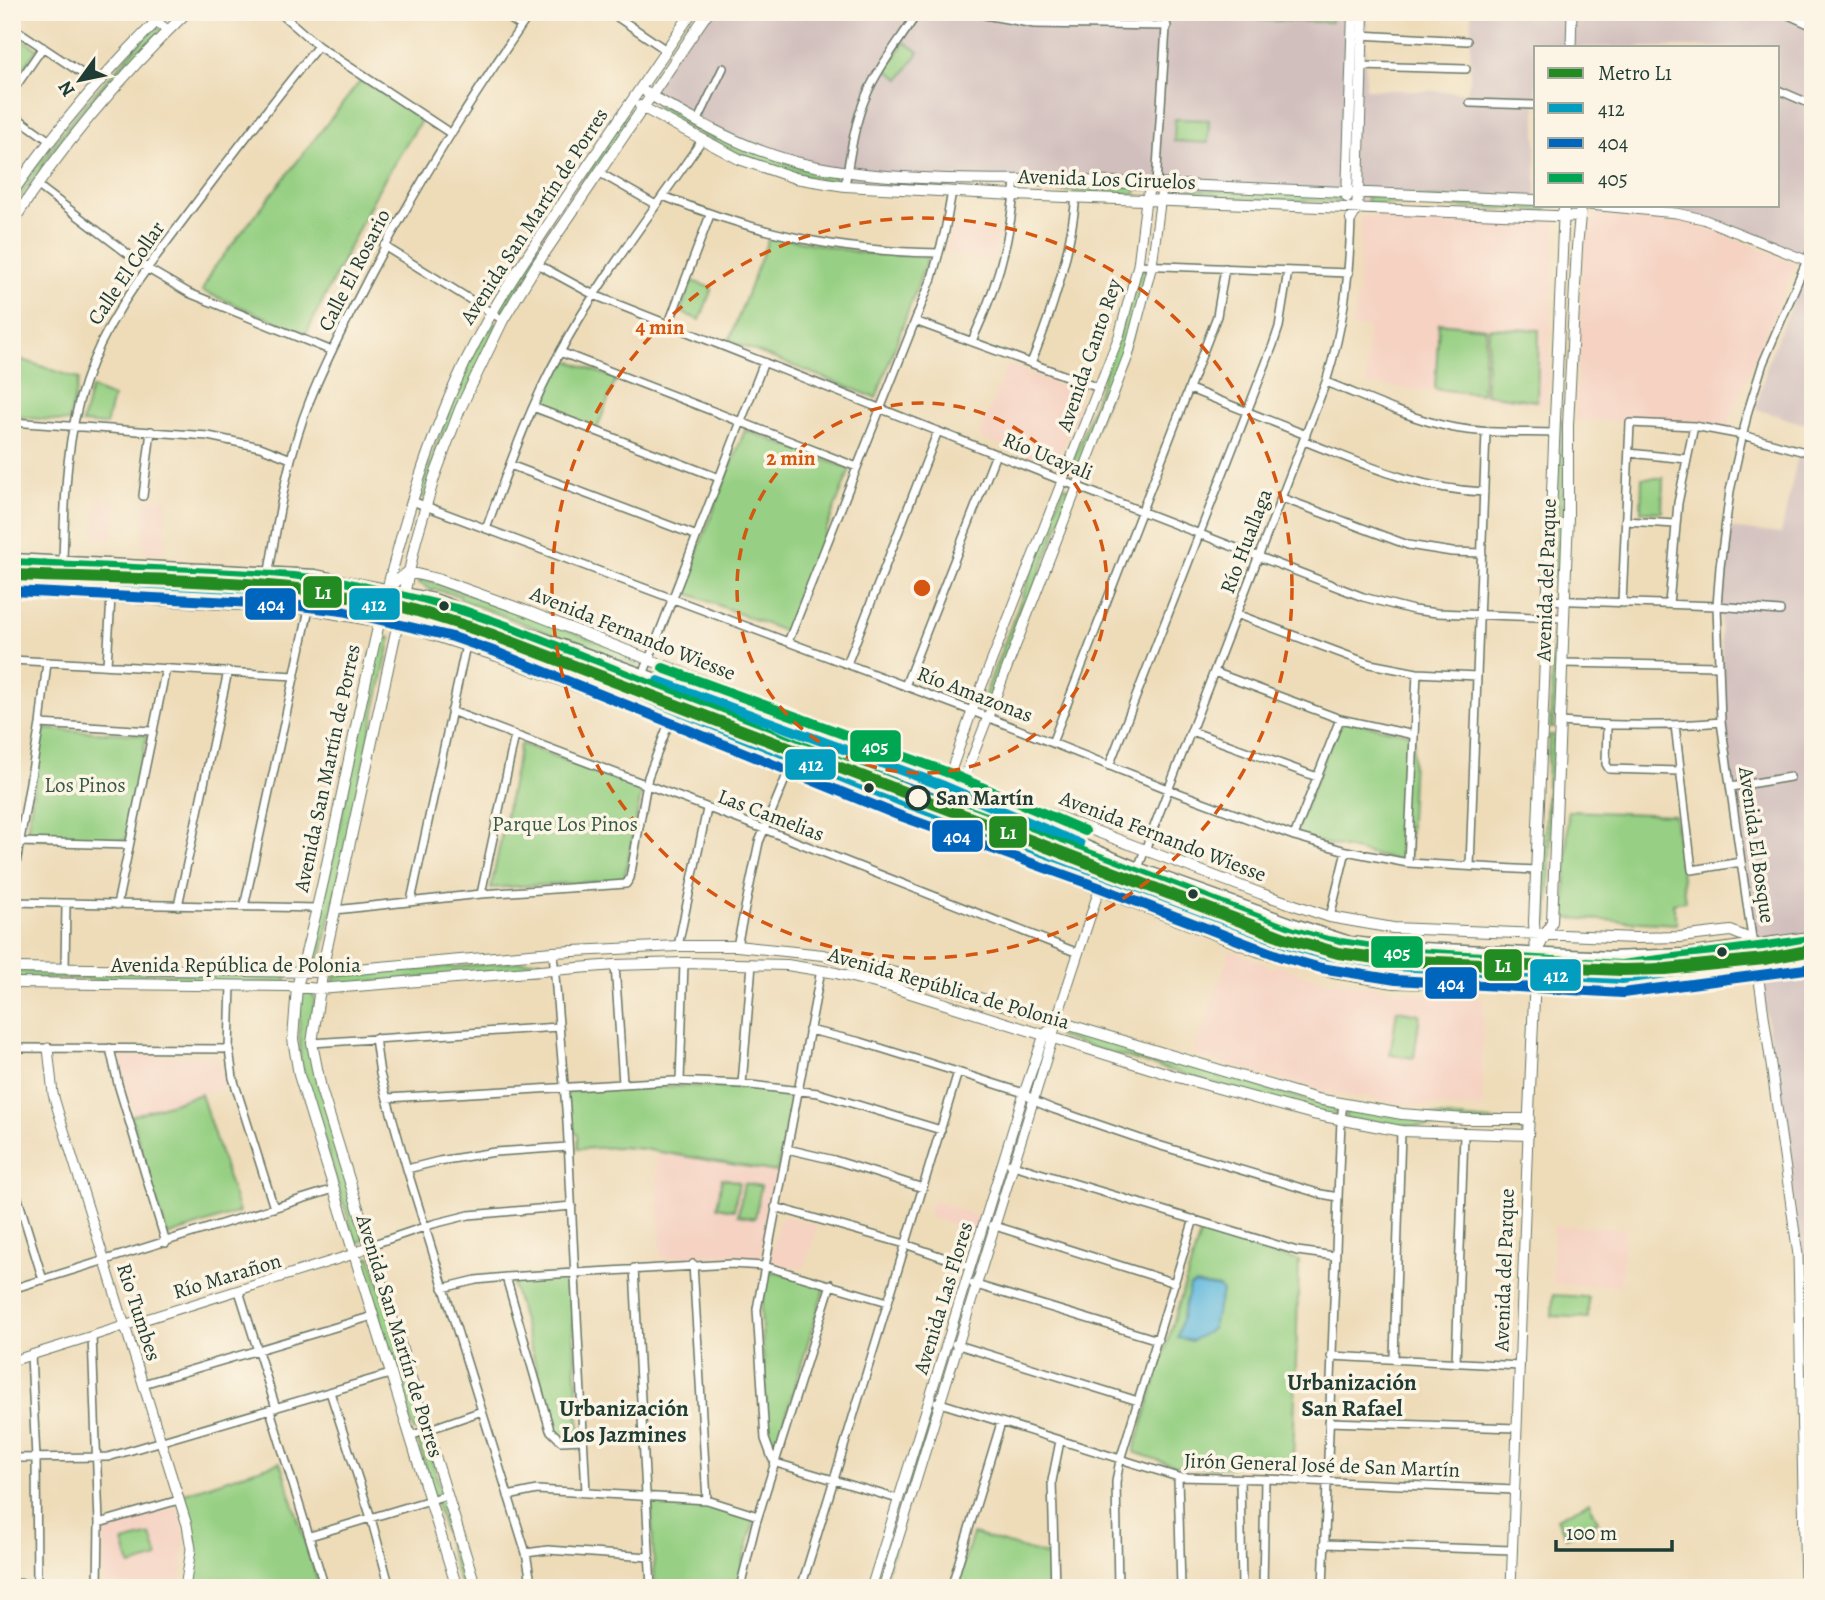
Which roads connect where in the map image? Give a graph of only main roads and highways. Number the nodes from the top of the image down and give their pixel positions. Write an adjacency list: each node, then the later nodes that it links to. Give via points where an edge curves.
1 (166, 12): 13 (main road, via 98,84)
2 (187, 12): 20 (main road, via 121,80)
3 (692, 12): 8 (main road, Avenida San Martín de Porres)
4 (708, 12): 9 (main road, Avenida San Martín de Porres)
5 (1353, 12): 7 (main road)
6 (1363, 12): 7 (main road)
7 (1357, 35): 12 (main road); 12 (main road, via 1361,66)
8 (640, 89): 9 (main road, Avenida Los Ciruelos); 10 (main road, Avenida San Martín de Porres)
9 (651, 96): 11 (main road, Avenida San Martín de Porres); 12 (main road, Avenida Los Ciruelos, via 730,139 769,154 848,171)
10 (631, 101): 11 (main road, Avenida Los Ciruelos); 23 (main road, Avenida San Martín de Porres, via 491,313 432,442)
11 (644, 108): 16 (main road, Avenida Los Ciruelos, via 739,159 819,183); 24 (main road, Avenida San Martín de Porres, via 503,320 460,409)
12 (1353, 192): 14 (main road, Avenida Los Ciruelos); 16 (main road)
13 (12, 194)
14 (1534, 200)
15 (1581, 206): 18 (main road, Avenida del Parque)
16 (1352, 208): 17 (main road, Avenida Los Ciruelos); 19 (main road)
17 (1564, 210): 18 (main road, Avenida Los Ciruelos); 21 (main road, Avenida del Parque)
18 (1580, 217): 22 (main road, Avenida del Parque)
19 (1351, 219)
20 (12, 223)
21 (1559, 303): 22 (main road); 38 (main road, Avenida del Parque)
22 (1574, 304): 39 (main road, Avenida del Parque, via 1552,922)
23 (398, 551): 24 (main road); 28 (main road, Avenida San Martín de Porres)
24 (412, 555): 26 (main road, Avenida San Martín de Porres)
25 (12, 559): 28 (main road, Avenida Fernando Wiesse, via 268,571)
26 (408, 572): 28 (main road); 30 (main road, Avenida San Martín de Porres); 35 (main road, Avenida Fernando Wiesse, via 529,612)
27 (12, 577): 31 (main road, via 293,591)
28 (387, 589): 30 (main road, Avenida Fernando Wiesse); 31 (main road, Avenida San Martín de Porres)
29 (12, 592): 33 (main road, via 309,609)
30 (404, 592): 32 (main road, Avenida San Martín de Porres); 35 (main road, Avenida Fernando Wiesse)
31 (383, 605): 32 (main road); 33 (main road, Avenida San Martín de Porres)
32 (400, 609): 34 (main road, Avenida San Martín de Porres); 37 (main road, via 501,639)
33 (380, 621): 34 (main road); 46 (main road, Avenida San Martín de Porres)
34 (397, 625): 37 (main road, via 466,645 789,770); 47 (main road, Avenida San Martín de Porres)
35 (946, 781): 36 (main road, Avenida Fernando Wiesse)
36 (961, 787): 38 (main road, Avenida Fernando Wiesse, via 1330,917 1393,928); 42 (main road, Avenida Fernando Wiesse, via 1138,868 1350,942)
37 (934, 819): 48 (main road, via 949,818 1325,955 1397,966); 52 (main road, via 944,830 1256,951 1333,973 1394,983)
38 (1534, 934): 39 (main road, Avenida Fernando Wiesse); 42 (main road, Avenida del Parque)
39 (1546, 934): 41 (main road, Avenida Fernando Wiesse, via 1635,938 1731,931); 42 (main road, Avenida del Parque)
40 (1813, 937): 41 (main road, Avenida Fernando Wiesse)
41 (1754, 945): 42 (main road, Avenida Fernando Wiesse, via 1654,957)
42 (1536, 953): 48 (main road, Avenida del Parque)
43 (1813, 954): 44 (main road)
44 (1755, 963): 48 (main road, via 1622,979); 52 (main road, via 1742,977 1641,988)
45 (12, 968): 46 (main road, Avenida República de Polonia)
46 (301, 972): 47 (main road, Avenida República de Polonia); 50 (main road, Avenida San Martín de Porres)
47 (322, 972): 51 (main road, Avenida San Martín de Porres); 53 (main road, Avenida República de Polonia, via 678,946 737,946 844,959 1343,1104 1402,1114)
48 (1535, 975): 52 (main road, Avenida del Parque)
49 (12, 983): 50 (main road, Avenida República de Polonia)
50 (297, 988): 51 (main road, Avenida República de Polonia); 55 (main road, Avenida San Martín de Porres, via 293,1018 299,1075)
51 (319, 989): 54 (main road, Avenida República de Polonia, via 615,965 787,965 891,987 1178,1077 1341,1120 1401,1131); 56 (main road, Avenida San Martín de Porres, via 312,1043 321,1088)
52 (1534, 989): 53 (main road, Avenida del Parque)
53 (1529, 1119): 54 (main road, Avenida del Parque)
54 (1528, 1135)
55 (457, 1588)
56 (476, 1588)

